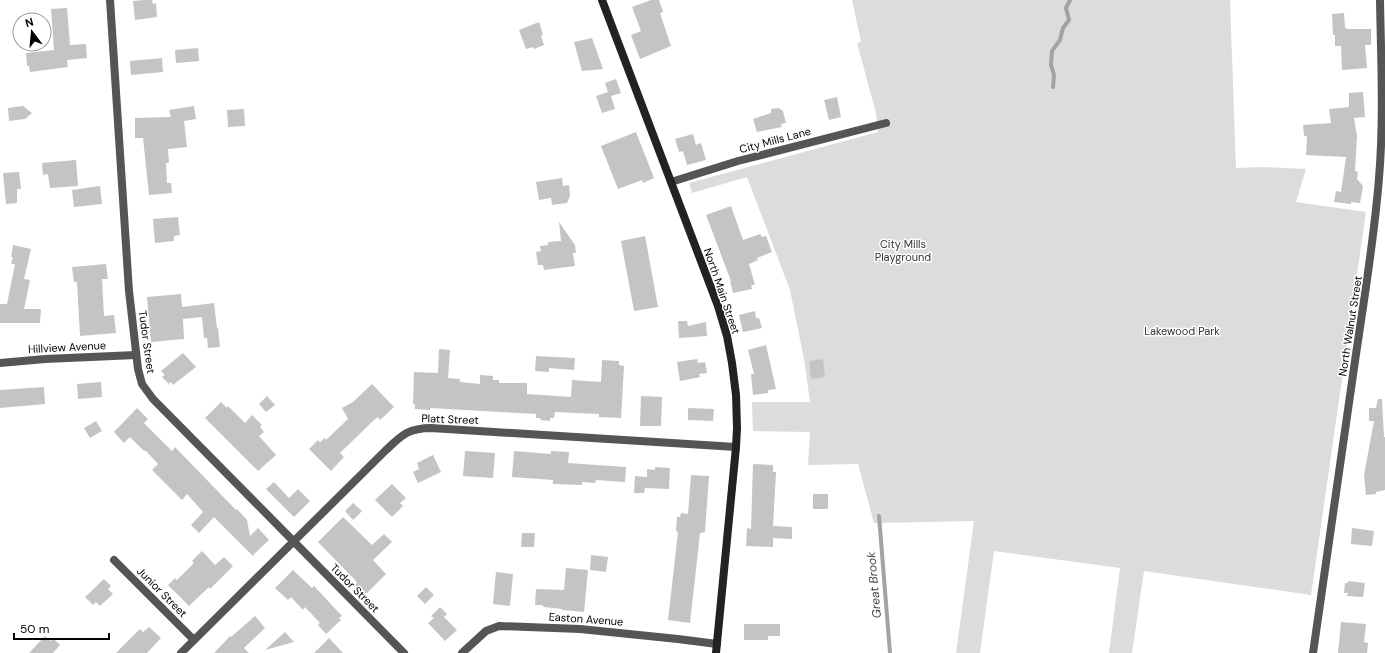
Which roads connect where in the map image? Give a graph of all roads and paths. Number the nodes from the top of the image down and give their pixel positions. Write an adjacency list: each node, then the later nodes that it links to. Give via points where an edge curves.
1 (110, 0): 6 (street, Tudor Street, via 127,271)
2 (602, 0): 5 (main road, North Main Street)
3 (1380, 0): 16 (street, North Walnut Street, via 1381,144 1377,206)
4 (886, 123): 5 (street, City Mills Lane, via 738,161)
5 (671, 182): 8 (main road, North Main Street, via 727,336 736,395)
6 (136, 355): 7 (street, Hillview Avenue); 9 (street, Tudor Street, via 140,377 149,395)
7 (0, 363)
8 (736, 447): 9 (street, Platt Street, via 417,428 399,438); 12 (main road, North Main Street)
9 (294, 542): 11 (street, Platt Street); 14 (street, Tudor Street)
10 (114, 560): 11 (street, Junior Street)
11 (194, 640): 13 (street, Platt Street)
12 (716, 649): 15 (street, Easton Avenue, via 678,638 580,629 499,626 486,631)
13 (181, 653)
14 (404, 653)
15 (462, 653)
16 (1313, 653)

